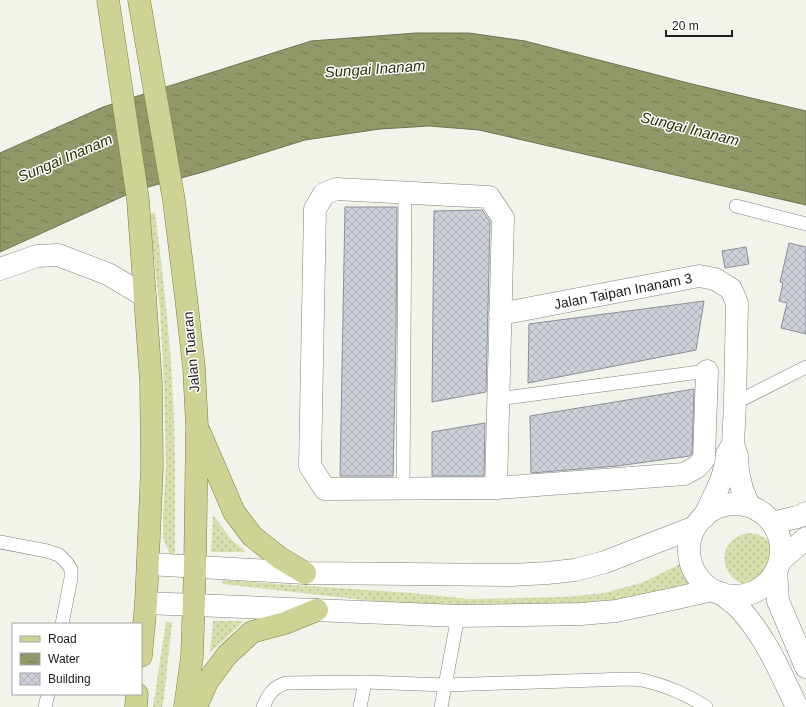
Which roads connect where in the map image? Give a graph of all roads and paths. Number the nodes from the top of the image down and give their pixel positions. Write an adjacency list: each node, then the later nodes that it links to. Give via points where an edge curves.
1 (108, 0): 7 (main road, via 138,200)
2 (138, 0): 13 (main road, Jalan Tuaran, via 174,201 193,360)
3 (405, 193): 8 (street, via 489,198 503,218); 15 (lane); 15 (street, via 336,189 324,194 315,209 310,466 325,489)
4 (736, 206): 5 (lane)
5 (806, 224)
6 (0, 269): 7 (street, via 37,256 58,255 108,274)
7 (145, 296): 23 (main road, via 151,382 152,467)
8 (500, 314): 11 (street); 12 (street, Jalan Taipan Inanam 3, via 699,276 715,279 731,289 737,303)
9 (806, 368): 12 (lane)
10 (707, 371): 11 (lane); 16 (street, via 704,459 697,467 684,474)
11 (498, 399): 16 (street)
12 (735, 403): 14 (street, Jalan Taipan Inanam 3)
13 (197, 426): 25 (main road, Jalan Tuaran); 26 (main road, via 234,512 252,536)
14 (733, 444): 17 (street, Jalan Taipan Inanam 3, via 742,489); 19 (street, Jalan Taipan Inanam 3, via 726,454 726,463 717,490)
15 (404, 488): 16 (street)
16 (496, 488)
17 (750, 506): 19 (street, via 728,504 711,511); 20 (street, via 765,514)
18 (806, 513): 20 (street)
19 (700, 522): 26 (street, via 605,562 568,570 512,575); 27 (street, via 690,541 689,555 693,568 701,580)
20 (773, 523): 24 (street, via 779,535 781,548)
21 (806, 538): 24 (street)
22 (0, 542): 32 (lane, via 47,551 59,555 68,563 71,578)
23 (148, 564): 25 (street); 28 (main road)
24 (778, 566): 27 (street, via 768,582 758,590 746,595 733,596); 34 (street, via 778,601)
25 (196, 567): 26 (street); 29 (main road, Jalan Tuaran)
26 (305, 574)
27 (716, 592): 31 (street, via 581,614); 47 (street, via 737,606 766,644)
28 (146, 603): 29 (street); 33 (main road)
29 (194, 605): 30 (street); 41 (main road, Jalan Tuaran, via 192,657)
30 (317, 610): 31 (street); 42 (main road, via 252,632 227,655 207,682)
31 (458, 616): 36 (lane)
32 (62, 623)
33 (142, 645)
34 (806, 667)
35 (365, 682): 36 (lane); 43 (lane, via 286,683 279,685 266,698); 44 (lane)
36 (445, 685): 45 (lane); 46 (lane, via 644,680 679,692)
37 (48, 695): 39 (lane)
38 (137, 695): 40 (main road)
39 (45, 707)
40 (136, 707)
41 (185, 707)
42 (196, 707)
43 (263, 707)
44 (360, 707)
45 (441, 707)
46 (706, 707)
47 (796, 707)

